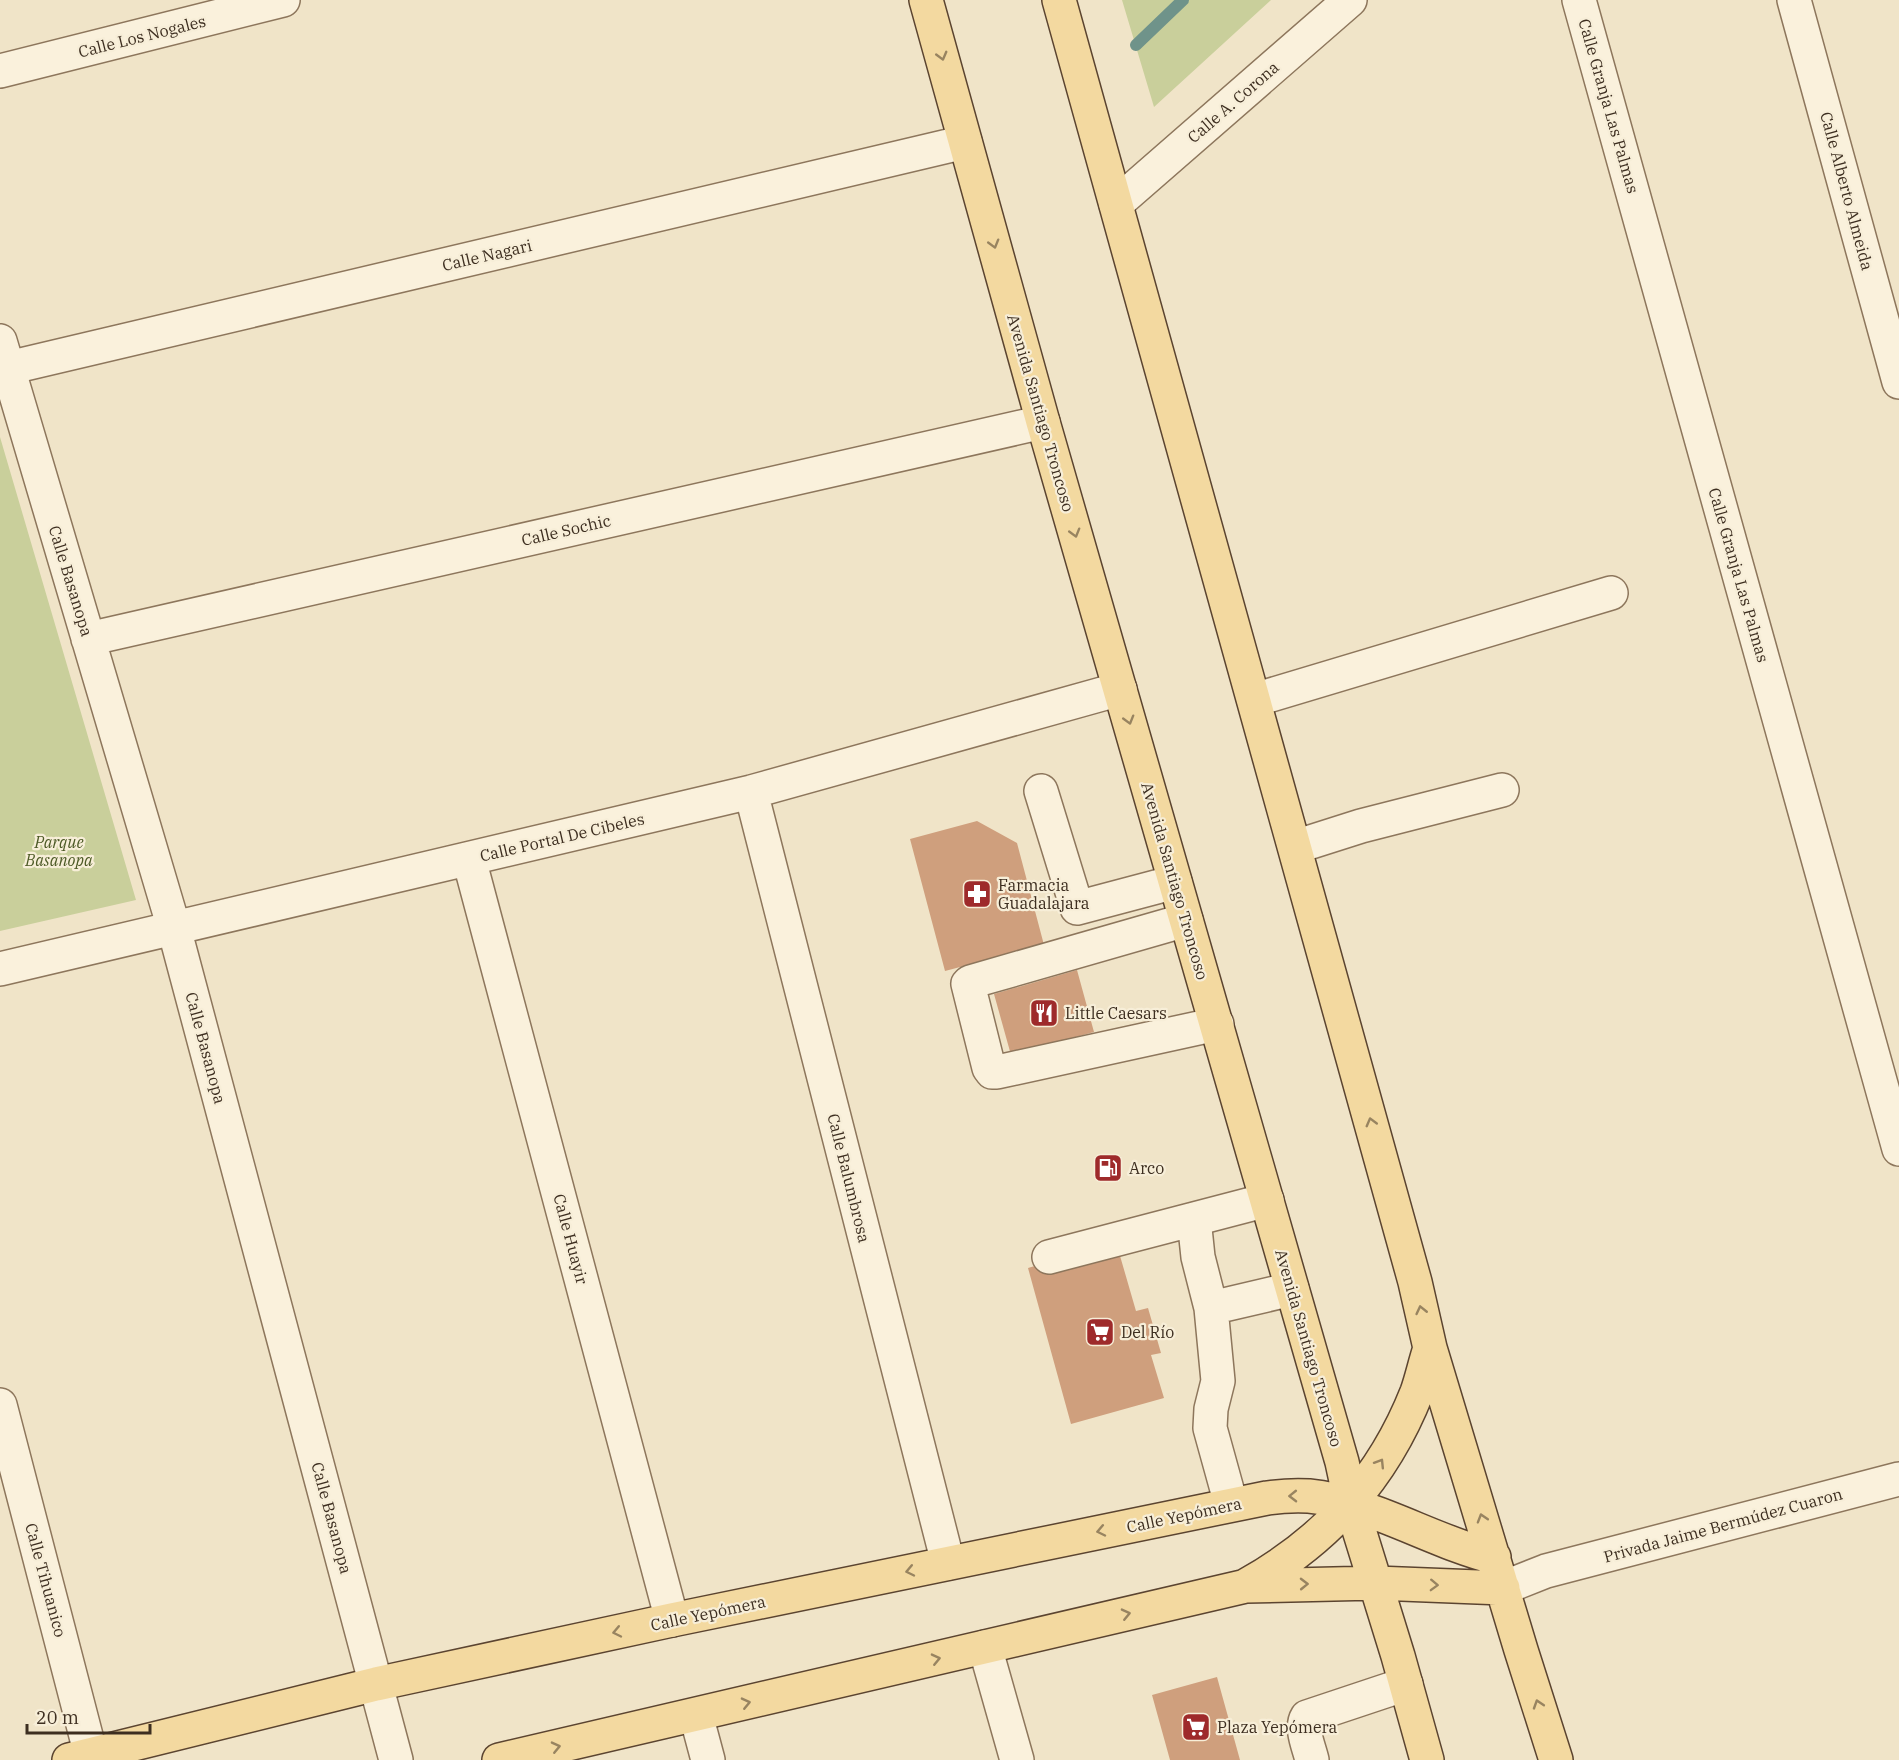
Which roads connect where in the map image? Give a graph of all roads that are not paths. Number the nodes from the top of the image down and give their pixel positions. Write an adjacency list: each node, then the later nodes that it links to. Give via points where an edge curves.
1 (283, 0): 7 (street, Calle Los Nogales)
2 (926, 0): 9 (main road, Avenida Santiago Troncoso, one-way to 9)
3 (1059, 0): 10 (main road)
4 (1350, 0): 10 (street, Calle A. Corona)
5 (1579, 0): 28 (street, Calle Granja Las Palmas)
6 (1794, 0): 12 (street, Calle Alberto Almeida)
7 (212, 9): 8 (street, Calle Los Nogales)
8 (0, 71)
9 (965, 142): 11 (street, Calle Nagari); 13 (main road, Avenida Santiago Troncoso, one-way to 13)
10 (1116, 204): 17 (main road)
11 (4, 355): 15 (street, Calle Basanopa)
12 (1899, 382)
13 (1043, 422): 15 (street, Calle Sochic); 16 (main road, Avenida Santiago Troncoso, one-way to 16)
14 (1611, 593): 17 (street)
15 (88, 639): 25 (street, Calle Basanopa)
16 (1120, 689): 20 (street, Calle Portal De Cibeles); 23 (main road, Avenida Santiago Troncoso, one-way to 23)
17 (1254, 700): 21 (main road)
18 (1502, 789): 21 (street)
19 (1041, 791): 23 (street, via 1077,908)
20 (751, 792): 22 (street, Calle Portal De Cibeles); 39 (street, Calle Balumbrosa)
21 (1294, 847): 34 (main road, one-way to 21)
22 (469, 859): 25 (street, Calle Portal De Cibeles); 43 (street, Calle Huayir)
23 (1175, 882): 24 (main road, Avenida Santiago Troncoso)
24 (1186, 920): 27 (main road, Avenida Santiago Troncoso); 27 (street, via 970,982 989,1068 997,1072)
25 (174, 928): 26 (street, Calle Portal De Cibeles); 45 (street, Calle Basanopa)
26 (0, 969)
27 (1217, 1024): 29 (main road, Avenida Santiago Troncoso)
28 (1899, 1149)
29 (1267, 1200): 30 (street); 32 (main road, Avenida Santiago Troncoso)
30 (1194, 1219): 31 (street); 33 (street, via 1198,1257)
31 (1049, 1257)
32 (1292, 1289): 33 (street); 38 (main road, Avenida Santiago Troncoso)
33 (1211, 1308): 37 (street, via 1218,1381 1210,1428)
34 (1430, 1348): 38 (main road, one-way to 34, via 1400,1431); 40 (main road, one-way to 34)
35 (0, 1405): 48 (street, Calle Tihuanico)
36 (1899, 1479): 40 (street, Privada Jaime Bermúdez Cuaron, via 1546,1571)
37 (1231, 1504): 38 (main road, Calle Yepómera, one-way to 37, via 1288,1495); 39 (main road, Calle Yepómera, one-way to 39)
38 (1351, 1504): 40 (main road, Calle Yepómera, via 1427,1534); 41 (main road, Avenida Santiago Troncoso); 42 (main road, via 1299,1552)
39 (948, 1563): 43 (main road, Calle Yepómera, one-way to 43)
40 (1498, 1573): 41 (main road, one-way to 40); 55 (main road, one-way to 40)
41 (1376, 1583): 42 (main road, one-way to 41); 46 (main road, Avenida Santiago Troncoso)
42 (1246, 1586): 44 (main road, one-way to 42)
43 (672, 1620): 45 (main road, Calle Yepómera, one-way to 45)
44 (985, 1647): 47 (main road, one-way to 44); 52 (street)
45 (376, 1684): 48 (main road, Calle Yepómera); 49 (street, Calle Basanopa)
46 (1406, 1684): 53 (street, via 1307,1717 1304,1730); 54 (main road, Avenida Santiago Troncoso)
47 (696, 1715): 50 (main road, one-way to 47); 51 (street)
48 (80, 1757)
49 (396, 1760)
50 (499, 1760)
51 (708, 1760)
52 (1017, 1760)
53 (1312, 1760)
54 (1427, 1760)
55 (1556, 1760)

